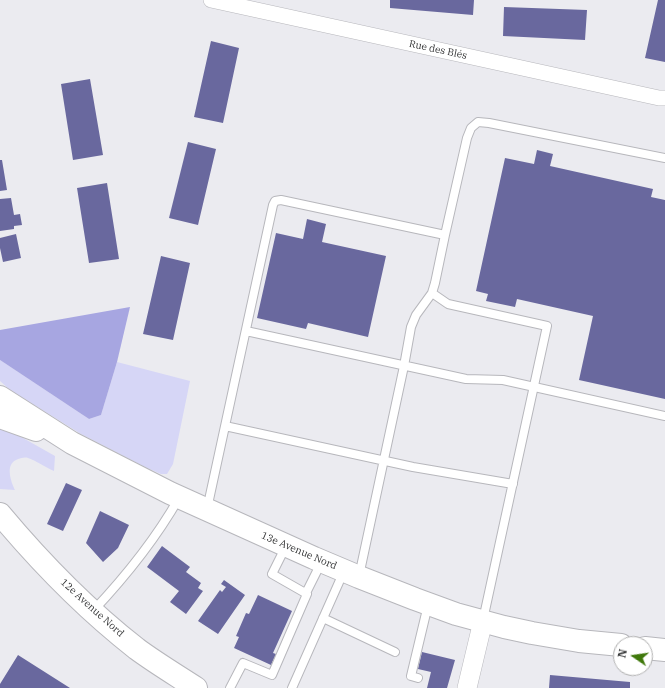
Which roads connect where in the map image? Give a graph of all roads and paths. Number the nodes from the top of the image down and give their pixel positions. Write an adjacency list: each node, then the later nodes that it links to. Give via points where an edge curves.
1 (212, 0): 2 (street, Rue des Blés)
2 (665, 98)
3 (665, 158): 4 (lane, via 478,122 471,128 467,138)
4 (445, 235): 5 (lane); 6 (lane, via 281,200 275,201)
5 (432, 293): 7 (lane, via 416,315 411,327); 8 (lane, via 448,304 547,326)
6 (246, 331): 7 (lane); 12 (lane)
7 (404, 366): 8 (lane, via 466,379 503,380); 14 (lane)
8 (534, 387): 10 (lane); 15 (lane)
9 (0, 397): 13 (main road, 13e Avenue Nord)
10 (665, 416)
11 (0, 417): 13 (main road)
12 (225, 426): 14 (lane); 17 (lane)
13 (72, 443): 16 (main road, 13e Avenue Nord)
14 (384, 461): 15 (lane); 21 (lane)
15 (513, 484): 26 (lane)
16 (180, 498): 17 (main road, 13e Avenue Nord); 24 (lane, via 146,550)
17 (207, 510): 19 (main road, 13e Avenue Nord)
18 (0, 514): 24 (main road, 12e Avenue Nord, via 45,566)
19 (286, 546): 20 (main road, 13e Avenue Nord); 22 (lane, via 272,574)
20 (322, 561): 21 (main road, 13e Avenue Nord); 22 (lane)
21 (352, 574): 23 (main road, 13e Avenue Nord); 25 (lane)
22 (306, 593): 33 (lane, via 272,675 243,663)
23 (428, 604): 26 (main road, 13e Avenue Nord); 31 (lane, via 411,676)
24 (93, 611): 32 (main road, 12e Avenue Nord, via 157,664)
25 (323, 618): 30 (lane); 34 (lane)
26 (483, 621): 27 (main road, 13e Avenue Nord, via 532,633); 35 (street)
27 (613, 644)
28 (653, 649): 29 (main road)
29 (665, 650)
30 (395, 652)
31 (418, 678)
32 (196, 688)
33 (230, 688)
34 (292, 688)
35 (467, 688)

